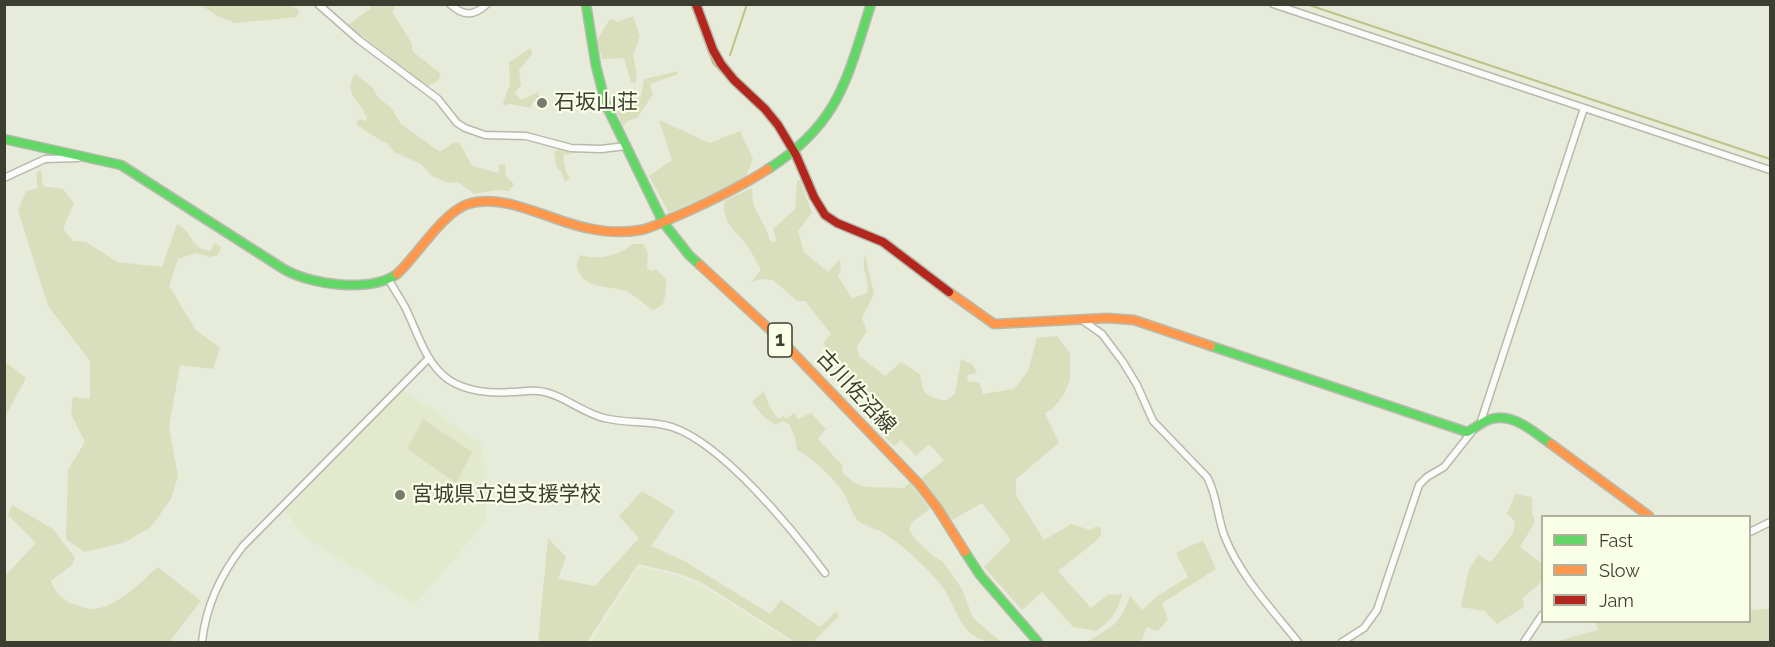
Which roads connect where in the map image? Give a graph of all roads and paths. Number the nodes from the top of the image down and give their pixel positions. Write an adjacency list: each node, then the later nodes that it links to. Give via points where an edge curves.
1 (318, 4): 10 (street, via 431,93 465,128 485,135 526,136 572,147)
2 (450, 4): 3 (street, via 469,15)
3 (487, 4)
4 (586, 4): 10 (street, 古川佐沼線 / 1, via 601,87)
5 (696, 4): 11 (street, via 721,64 764,106)
6 (871, 4): 11 (street, via 839,96 822,123)
7 (1273, 4): 8 (street)
8 (1584, 108): 13 (street); 19 (street)
9 (4, 139): 12 (street)
10 (626, 146): 15 (street, 古川佐沼線 / 1)
11 (794, 152): 15 (street, via 748,182); 17 (street, via 826,216 883,242 986,320 994,324)
12 (100, 159): 14 (street, via 45,159); 16 (street, via 144,178 298,276 361,284)
13 (1770, 170)
14 (4, 178)
15 (663, 222): 16 (street, via 644,230 611,233 507,204 467,203 449,216 402,271); 26 (street, 古川佐沼線 / 1, via 689,255 780,339 919,484 980,575)
16 (389, 280): 18 (street)
17 (1082, 320): 19 (street, via 1122,318 1146,323 1467,432); 27 (street, via 1102,334 1137,385 1154,421 1207,477 1224,535 1241,570)
18 (429, 358): 23 (street, via 448,379 468,389 496,393 539,391 592,415 662,425 688,435 720,456 740,476); 25 (street, via 243,546 209,604)
19 (1477, 426): 20 (street, via 1504,417 1521,423); 28 (street, via 1444,467 1419,485 1377,610 1364,628)
20 (1648, 515)
21 (1770, 522): 22 (street)
22 (1751, 531)
23 (825, 573)
24 (1541, 616): 29 (street)
25 (202, 642)
26 (1038, 642)
27 (1298, 642)
28 (1342, 642)
29 (1524, 642)

